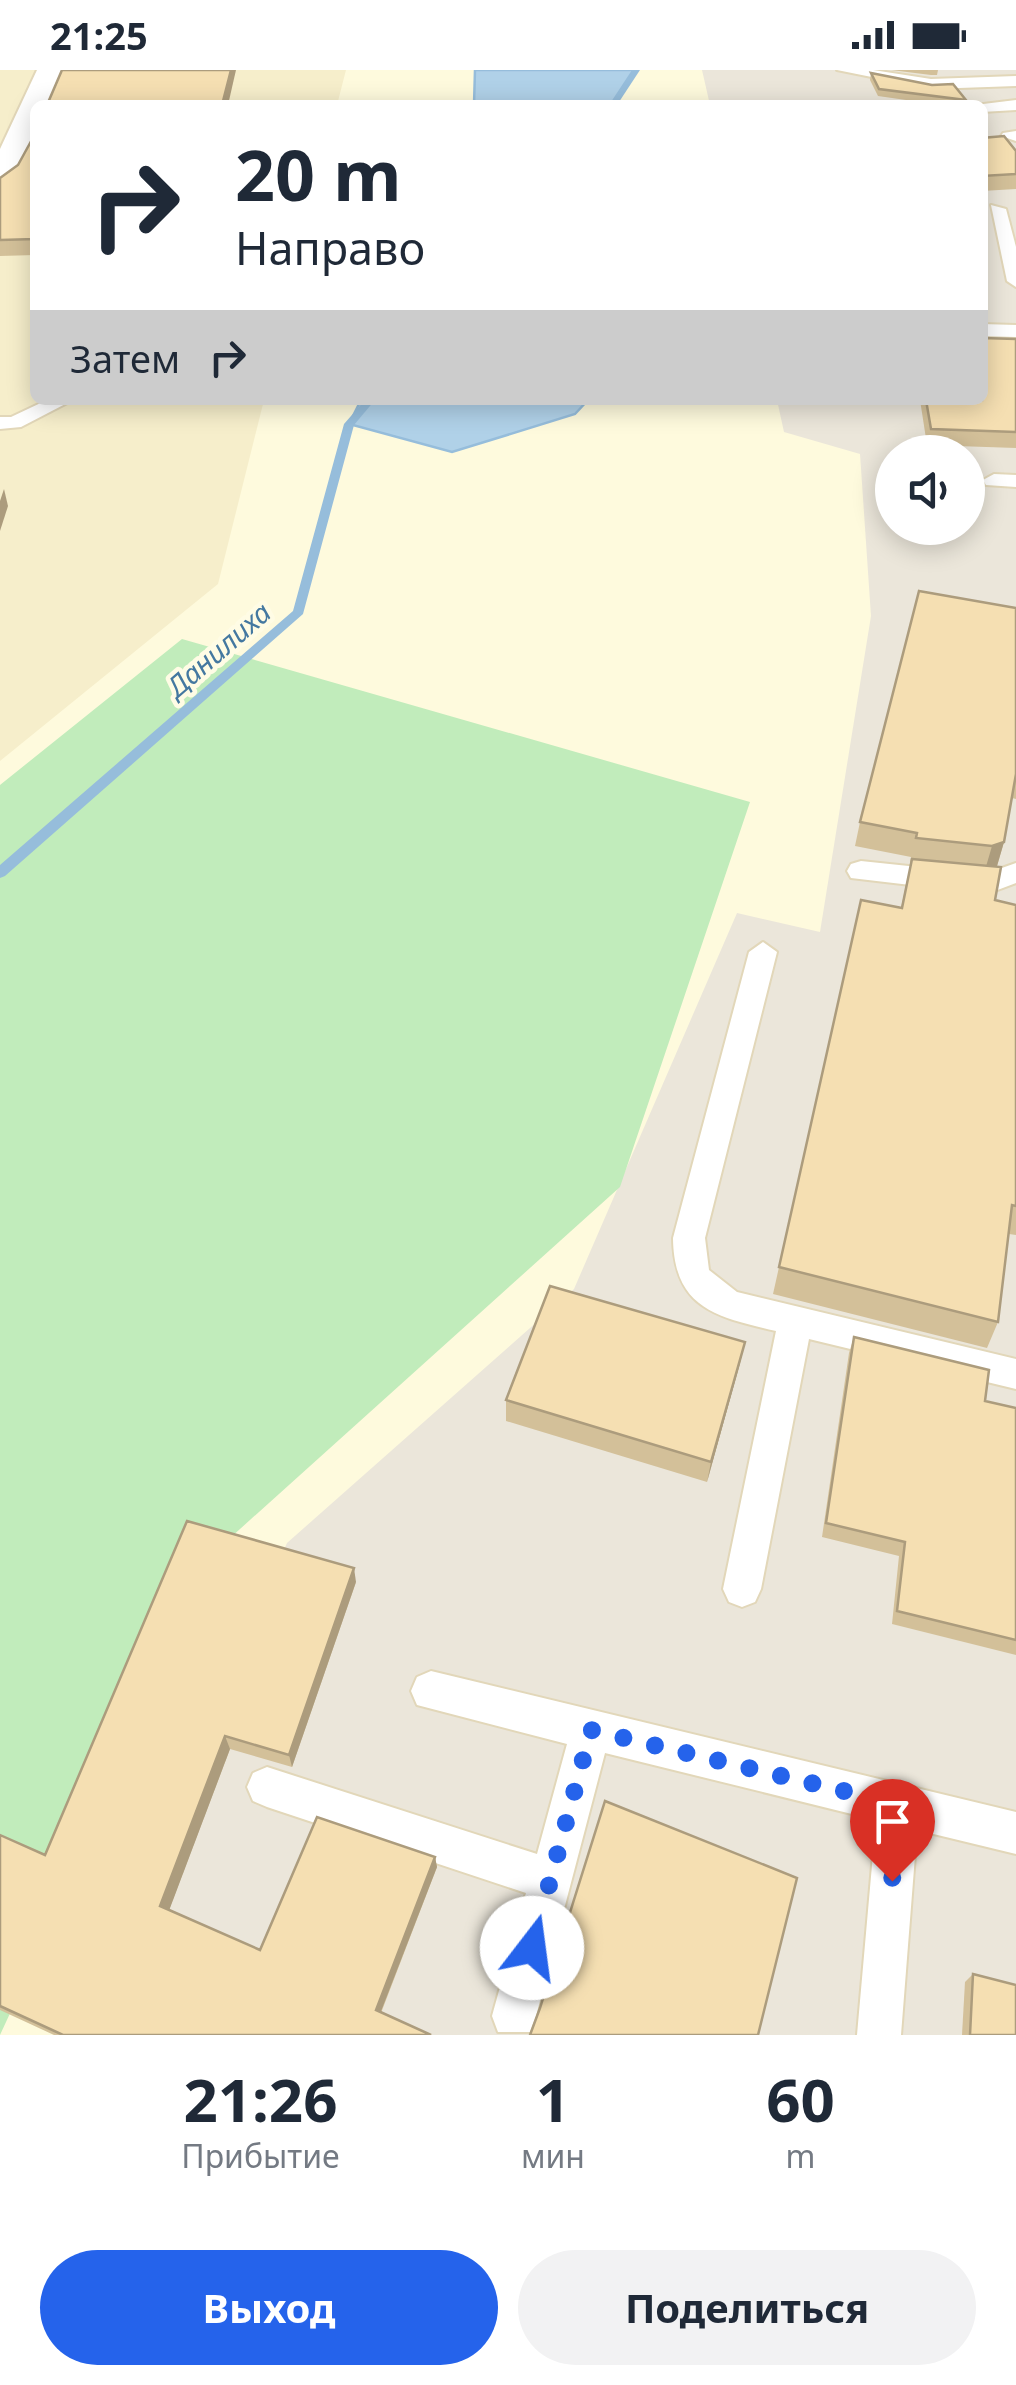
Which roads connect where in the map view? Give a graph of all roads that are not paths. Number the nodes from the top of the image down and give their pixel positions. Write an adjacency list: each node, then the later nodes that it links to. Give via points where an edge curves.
1 (51, 70): 4 (street)
2 (845, 70): 3 (lane, via 930,84)
3 (1016, 81)
4 (37, 100)
5 (1016, 106): 6 (lane)
6 (988, 107)
7 (30, 116): 8 (street)
8 (0, 182)
9 (999, 209): 10 (lane)
10 (1016, 281)
11 (988, 330): 12 (lane)
12 (1016, 331)
13 (52, 405): 14 (lane)
14 (0, 423)
15 (861, 871): 16 (lane, via 987,884)
16 (1016, 873)
17 (762, 952): 18 (lane, via 689,1238 689,1270 704,1291 730,1305)
18 (796, 1321): 19 (lane); 20 (lane)
19 (1016, 1374)
20 (742, 1589)
21 (430, 1691): 22 (lane)
22 (591, 1730): 24 (lane); 26 (lane)
23 (266, 1787): 26 (lane)
24 (898, 1804): 25 (lane); 28 (lane)
25 (1016, 1832)
26 (550, 1880): 27 (lane)
27 (514, 2016)
28 (878, 2035)

